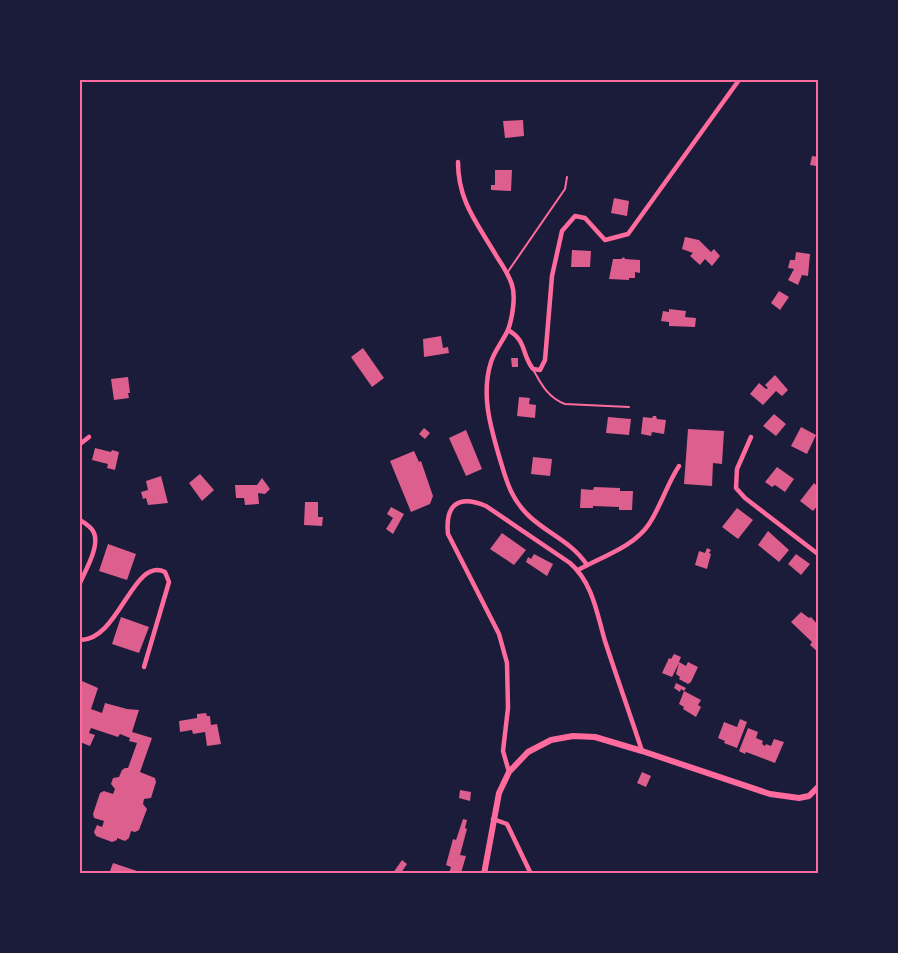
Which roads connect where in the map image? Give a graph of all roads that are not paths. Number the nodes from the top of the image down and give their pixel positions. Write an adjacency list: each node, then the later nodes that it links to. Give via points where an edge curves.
1 (738, 80): 6 (street, via 628,234 605,240 585,218 575,216 562,231 552,276 545,360 540,370)
2 (458, 162): 4 (street, via 459,188 466,205)
3 (567, 177): 4 (lane, via 565,189)
4 (507, 273): 5 (street, via 513,286)
5 (508, 330): 6 (street, via 523,342 526,360); 14 (street, via 490,363 487,408 510,492 531,518 573,547)
6 (533, 369): 7 (lane, via 547,392 565,404)
7 (629, 407)
8 (89, 437): 10 (street)
9 (751, 437): 13 (street, via 737,469 736,488)
10 (80, 444)
11 (679, 466): 14 (street, via 649,524 639,535)
12 (80, 520): 16 (street, via 95,533 91,560)
13 (819, 554)
14 (587, 565): 15 (street)
15 (578, 570): 19 (street, via 597,607); 20 (street, via 486,506 466,501 451,509 448,534 499,634 507,663 508,708 503,751)
16 (80, 583)
17 (80, 640): 18 (street, via 95,638 107,627 140,579 158,568 165,572 169,582)
18 (144, 667)
19 (642, 751): 20 (street, via 595,737 573,736 550,740 528,752); 21 (street, via 770,794 799,798 809,796)
20 (509, 772): 22 (street)
21 (819, 787)
22 (493, 819): 23 (street); 24 (street, via 507,824)
23 (484, 873)
24 (531, 873)

